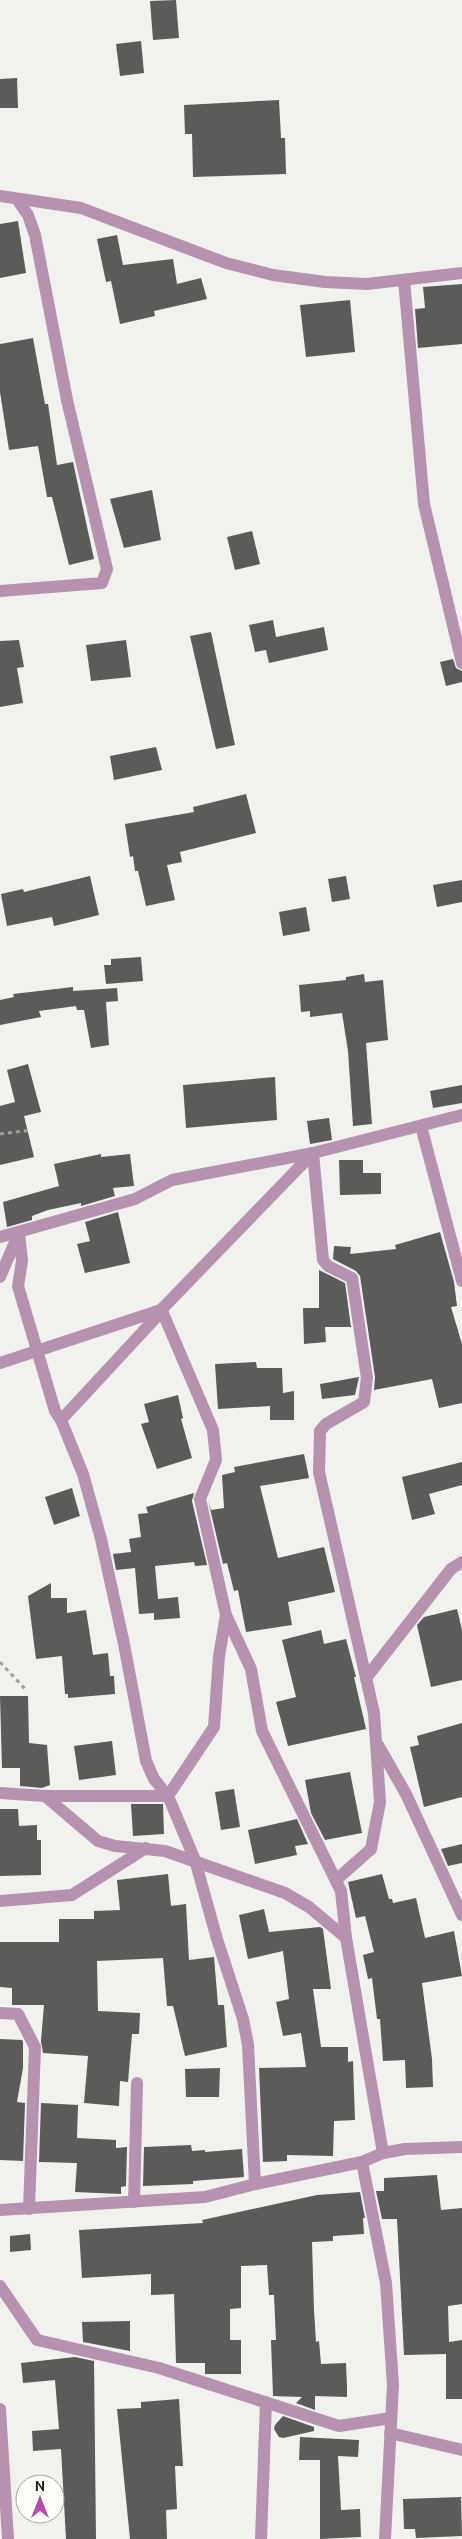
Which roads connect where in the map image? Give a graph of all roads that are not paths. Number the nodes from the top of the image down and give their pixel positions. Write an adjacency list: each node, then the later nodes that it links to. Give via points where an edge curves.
1 (0, 196): 2 (street)
2 (17, 199): 4 (street, via 81,208 226,263 272,275 367,284); 5 (street, via 35,235 65,391 107,569 102,583)
3 (462, 273): 4 (street)
4 (404, 280): 6 (street, via 424,504)
5 (0, 591)
6 (462, 664)
7 (462, 1115): 8 (street)
8 (420, 1126): 9 (street); 13 (street)
9 (313, 1153): 10 (street, via 172,1180 135,1199); 14 (street, via 160,1310); 19 (street, via 323,1260 352,1278 367,1378 364,1402 326,1424 320,1431 319,1472)
10 (19, 1233): 11 (street); 12 (street); 14 (street, via 22,1261 18,1286)
11 (0, 1237)
12 (0, 1277)
13 (462, 1281)
14 (39, 1350): 15 (street); 16 (street, via 55,1411)
15 (0, 1363)
16 (61, 1420): 18 (street, via 162,1311 213,1430 216,1460 200,1499); 23 (street, via 83,1474 101,1539 146,1761 154,1779)
17 (462, 1562): 19 (street, via 452,1569)
18 (226, 1615): 23 (street, via 219,1656 214,1727); 26 (street, via 251,1669 262,1732)
19 (366, 1678): 20 (street, via 374,1713)
20 (376, 1743): 26 (street, via 380,1802 371,1849); 28 (street, via 406,1794)
21 (0, 1792): 22 (street)
22 (46, 1796): 23 (street); 24 (street, via 98,1840 116,1846)
23 (168, 1796): 25 (street)
24 (146, 1848): 25 (street); 27 (street, via 72,1895)
25 (195, 1860): 29 (street, via 285,1893 309,1907); 35 (street, via 248,2045)
26 (336, 1880): 29 (street, via 341,1891)
27 (0, 1901)
28 (462, 1915)
29 (346, 1938): 33 (street)
30 (0, 2013): 37 (street, via 18,2014 35,2047)
31 (137, 2083): 36 (street)
32 (462, 2147): 33 (street)
33 (383, 2153): 34 (street)
34 (362, 2162): 35 (street); 42 (street, via 386,2283 393,2385)
35 (255, 2184): 36 (street, via 205,2197)
36 (134, 2202): 37 (street)
37 (29, 2209): 38 (street)
38 (0, 2210)
39 (0, 2286): 40 (street, via 37,2340 159,2368)
40 (266, 2402): 42 (street, via 340,2426); 46 (street)
41 (0, 2409): 45 (street)
42 (391, 2418): 43 (street)
43 (390, 2433): 44 (street); 47 (street)
44 (462, 2450)
45 (8, 2539)
46 (261, 2539)
47 (385, 2539)

